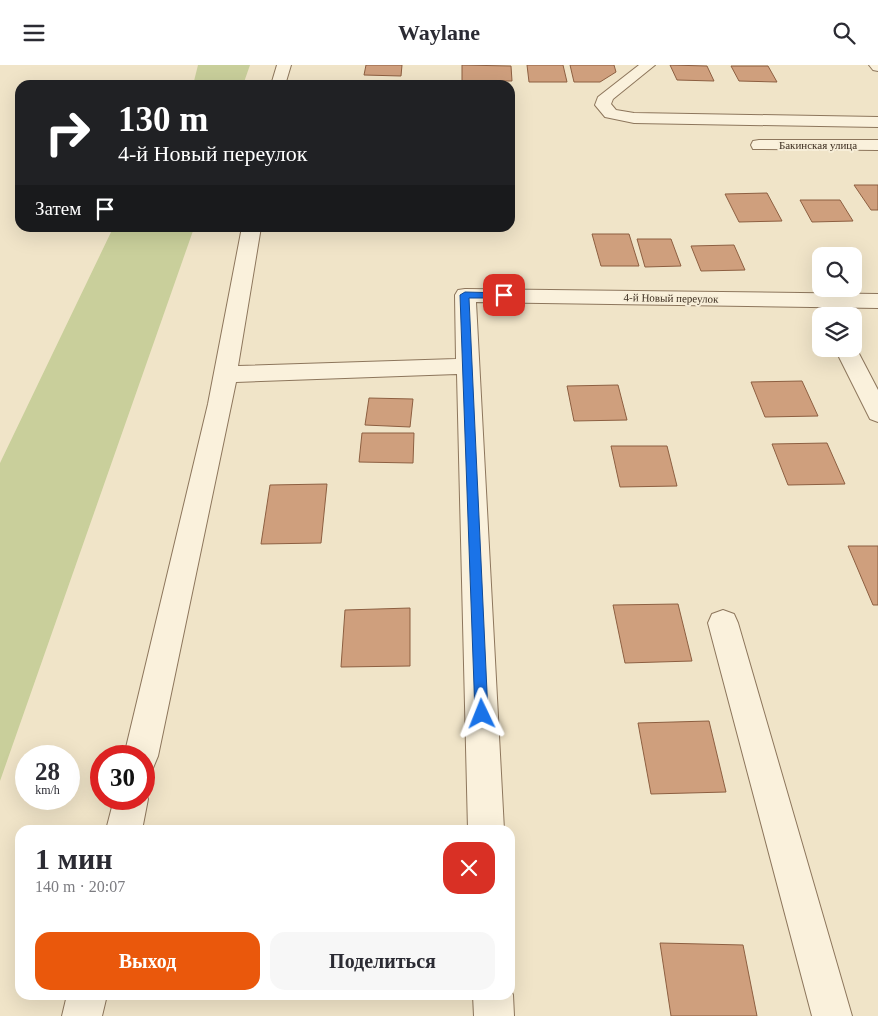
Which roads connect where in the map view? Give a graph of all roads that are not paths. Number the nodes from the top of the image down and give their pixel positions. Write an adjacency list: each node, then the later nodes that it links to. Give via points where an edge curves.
1 (284, 65): 3 (street)
2 (648, 65): 4 (street, via 606,97 603,105 611,114 634,118 730,121)
3 (280, 80)
4 (878, 122)
5 (759, 145): 6 (street, Бакинская улица)
6 (878, 145)
7 (251, 232): 13 (street)
8 (878, 301): 9 (street, 4-й Новый переулок)
9 (838, 307)
10 (812, 308): 12 (street, 4-й Новый переулок, via 465,295)
11 (850, 357): 14 (street)
12 (468, 366): 13 (street); 19 (street)
13 (226, 374): 16 (street)
14 (878, 413)
15 (723, 623): 24 (street)
16 (143, 745)
17 (129, 810): 18 (street)
18 (125, 825)
19 (486, 825)
20 (86, 1000): 22 (street)
21 (493, 1000): 23 (street)
22 (82, 1016)
23 (494, 1016)
24 (832, 1016)

